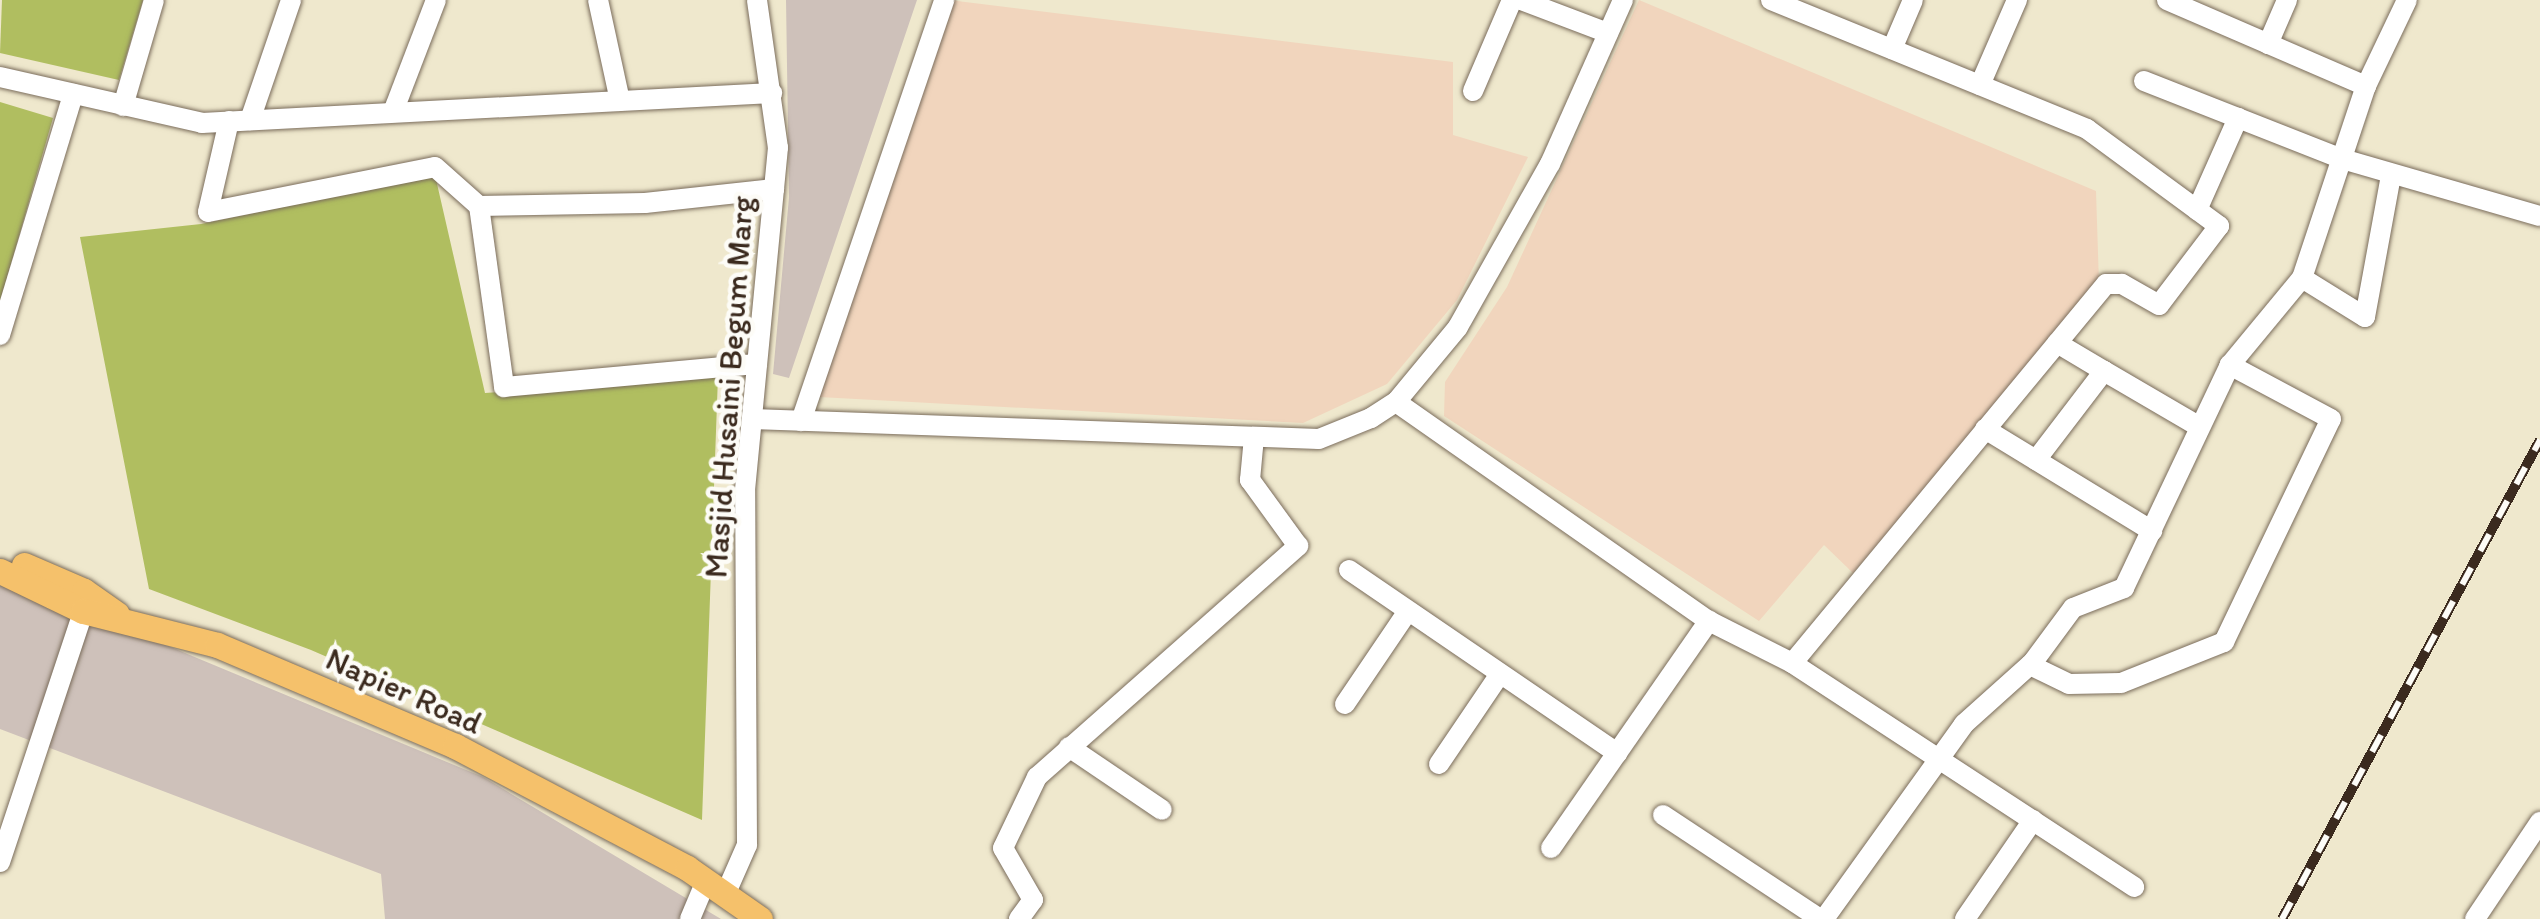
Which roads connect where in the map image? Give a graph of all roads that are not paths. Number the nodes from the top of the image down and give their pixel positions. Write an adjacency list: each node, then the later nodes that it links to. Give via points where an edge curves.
1 (154, 0): 27 (street)
2 (291, 0): 30 (street)
3 (436, 0): 28 (street)
4 (598, 0): 26 (street)
5 (756, 0): 24 (street, Masjid Husaini Begum Marg)
6 (944, 0): 45 (street)
7 (1512, 0): 23 (street)
8 (1521, 0): 16 (street)
9 (1623, 0): 16 (street)
10 (1771, 0): 18 (street)
11 (1913, 0): 18 (street)
12 (2016, 0): 21 (street)
13 (2167, 0): 17 (street)
14 (2287, 0): 17 (street)
15 (2407, 0): 22 (street)
16 (1608, 33): 43 (street, via 1550,164 1458,327)
17 (2268, 44): 22 (street)
18 (1892, 49): 21 (street)
19 (0, 78): 25 (street)
20 (2144, 81): 29 (street)
21 (1980, 85): 35 (street, via 2087,129)
22 (2366, 86): 31 (street)
23 (1473, 91)
24 (772, 92): 26 (street); 33 (street, Masjid Husaini Begum Marg)
25 (72, 94): 27 (street); 38 (street)
26 (620, 100): 28 (street)
27 (124, 106): 30 (street, via 202,122)
28 (394, 112): 30 (street)
29 (2238, 118): 31 (street); 35 (street)
30 (240, 120): 34 (street, via 208,212 435,166)
31 (2342, 159): 32 (street); 37 (street)
32 (2391, 175): 36 (street); 37 (street, via 2365,316)
33 (774, 190): 34 (street, via 645,203); 40 (street, Masjid Husaini Begum Marg)
34 (479, 206): 40 (street, via 504,387)
35 (2197, 210): 39 (street, via 2219,226 2159,305 2122,284 2106,284)
36 (2540, 216)
37 (2302, 278): 41 (street)
38 (0, 335)
39 (2057, 343): 42 (street); 47 (street)
40 (758, 364): 44 (street, Masjid Husaini Begum Marg)
41 (2230, 365): 46 (street); 58 (street, via 2331,419 2224,642 2121,684 2069,684)
42 (2104, 371): 46 (street); 49 (street)
43 (1396, 402): 48 (street, via 1320,439); 56 (street)
44 (752, 419): 45 (street); 72 (street, Masjid Husaini Begum Marg, via 744,550 748,845)
45 (802, 421): 48 (street)
46 (2200, 428): 50 (street)
47 (1986, 429): 49 (street); 57 (street)
48 (1254, 437): 61 (street, via 1250,480 1298,546)
49 (2036, 460): 50 (street)
50 (2152, 531): 58 (street, via 2124,588 2074,608)
51 (0, 555): 54 (main road)
52 (1349, 570): 55 (street)
53 (0, 572): 54 (main road, Napier Road)
54 (86, 603): 70 (street); 72 (main road, Napier Road, via 129,623 217,645 454,746)
55 (1408, 611): 59 (street); 60 (street)
56 (1709, 621): 57 (street); 62 (street)
57 (1792, 663): 63 (street)
58 (2030, 665): 63 (street, via 1964,724)
59 (1500, 674): 62 (street); 64 (street)
60 (1346, 704)
61 (1069, 747): 65 (street); 76 (street, via 1037,776 1002,848 1033,900)
62 (1617, 753): 69 (street)
63 (1939, 759): 67 (street); 73 (street)
64 (1439, 764)
65 (1162, 810)
66 (1664, 815): 73 (street)
67 (2033, 820): 71 (street); 77 (street)
68 (2540, 822): 78 (street)
69 (1551, 848)
70 (0, 862)
71 (2134, 887)
72 (716, 888): 74 (street, Masjid Husaini Begum Marg); 75 (main road, Napier Road)
73 (1828, 917)
74 (690, 919)
75 (760, 919)
76 (1019, 919)
77 (1965, 919)
78 (2476, 919)

